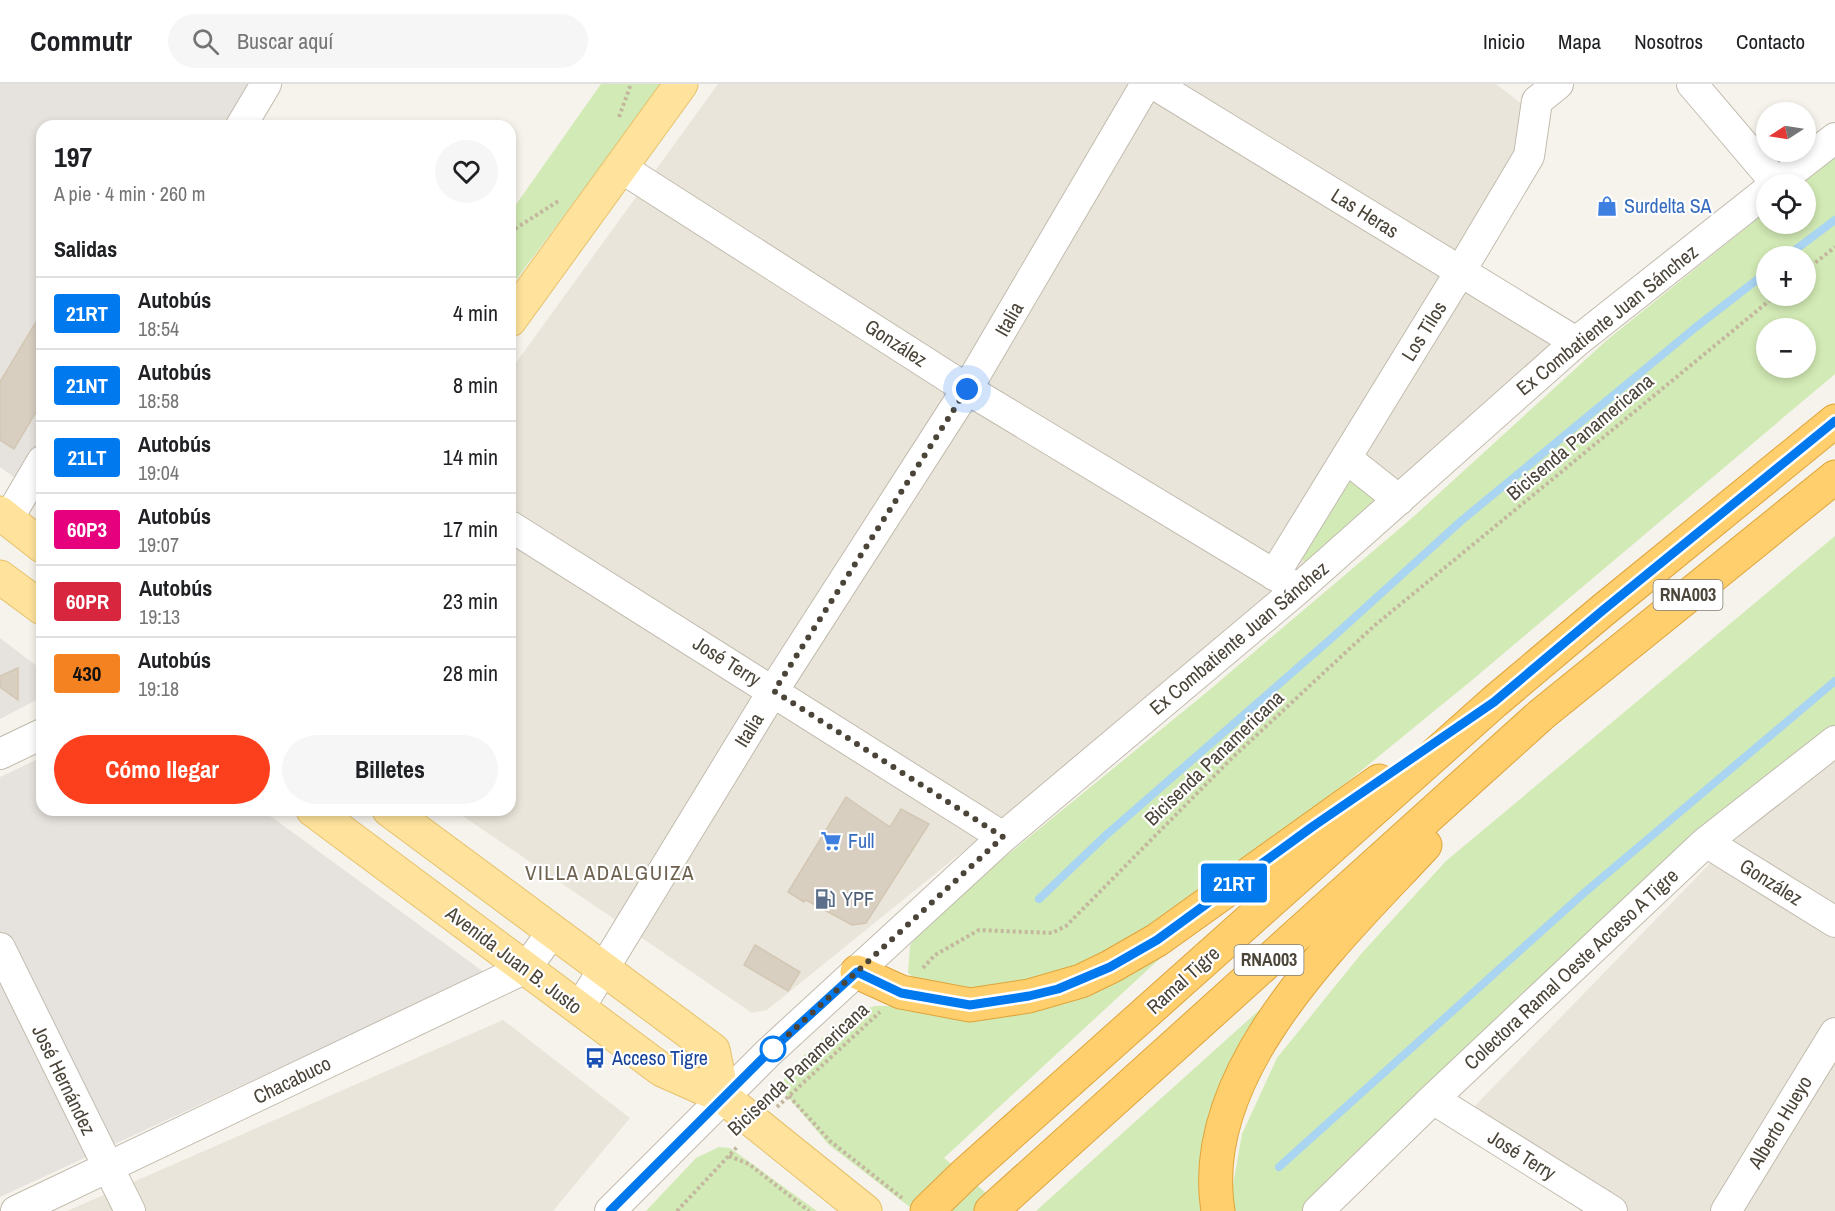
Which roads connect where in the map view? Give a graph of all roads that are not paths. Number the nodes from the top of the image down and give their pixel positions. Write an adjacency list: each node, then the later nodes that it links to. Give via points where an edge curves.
1 (266, 84): 7 (street)
2 (681, 84): 9 (main road)
3 (1146, 84): 16 (street, Italia)
4 (1154, 84): 13 (street, Las Heras)
5 (1692, 84): 10 (street)
6 (1537, 90): 13 (street, Los Tilos, via 1529,156)
7 (245, 120)
8 (1835, 138): 11 (street, Ex Combatiente Juan Sánchez)
9 (620, 167): 14 (main road); 16 (street, González)
10 (1763, 174)
11 (1788, 174)
12 (1756, 199): 15 (street, Ex Combatiente Juan Sánchez)
13 (1460, 272): 15 (street, Las Heras); 18 (street, Los Tilos)
14 (516, 312)
15 (1576, 342): 21 (street, Ex Combatiente Juan Sánchez)
16 (967, 389): 26 (street, González); 28 (street, Italia)
17 (1835, 421): 29 (highway, RNA003)
18 (1346, 458): 21 (street); 26 (street, Los Tilos)
19 (36, 470): 22 (street)
20 (1835, 477): 30 (highway, RNA003)
21 (1399, 500): 26 (street, Ex Combatiente Juan Sánchez)
22 (4, 516): 24 (main road)
23 (516, 530): 28 (street, José Terry)
24 (36, 541)
25 (0, 577): 27 (main road)
26 (1286, 582): 36 (street, Ex Combatiente Juan Sánchez)
27 (36, 604)
28 (774, 691): 36 (street, José Terry); 42 (street, Italia)
29 (1494, 702): 43 (highway, via 1157,940 1110,967 1058,989 970,1005 901,993); 49 (highway, Ramal Tigre / RNA003, via 964,1175)
30 (1542, 714): 50 (highway, RNA003); 55 (highway, via 1323,955 1277,1016 1232,1094 1215,1160)
31 (36, 737): 33 (street)
32 (1835, 741): 37 (street, Colectora Ramal Oeste Acceso A Tigre)
33 (0, 754)
34 (321, 816): 41 (main road, Avenida Juan B. Justo)
35 (397, 816): 39 (main road)
36 (1003, 837): 43 (street, Ex Combatiente Juan Sánchez)
37 (1706, 842): 38 (street, González); 47 (street, Colectora Ramal Oeste Acceso A Tigre)
38 (1835, 922)
39 (553, 931): 41 (street, Chacabuco); 42 (main road)
40 (0, 948): 48 (street, José Hernández)
41 (525, 968): 44 (main road, Avenida Juan B. Justo); 48 (street, Chacabuco)
42 (603, 969): 44 (street, Italia); 46 (main road, via 713,1050)
43 (857, 972): 46 (street, Ex Combatiente Juan Sánchez)
44 (579, 1009): 46 (main road, Avenida Juan B. Justo, via 662,1070)
45 (1835, 1033): 58 (street, Alberto Hueyo)
46 (723, 1098): 53 (street, Ex Combatiente Juan Sánchez); 54 (main road, Avenida Juan B. Justo)
47 (1433, 1099): 56 (street, Colectora Ramal Oeste Acceso A Tigre); 57 (street, José Terry)
48 (107, 1168): 51 (street, Chacabuco); 52 (street, José Hernández)
49 (919, 1208)
50 (994, 1209)
51 (16, 1211)
52 (130, 1211)
53 (610, 1211)
54 (865, 1211)
55 (1218, 1211)
56 (1318, 1211)
57 (1612, 1211)
58 (1726, 1211)

